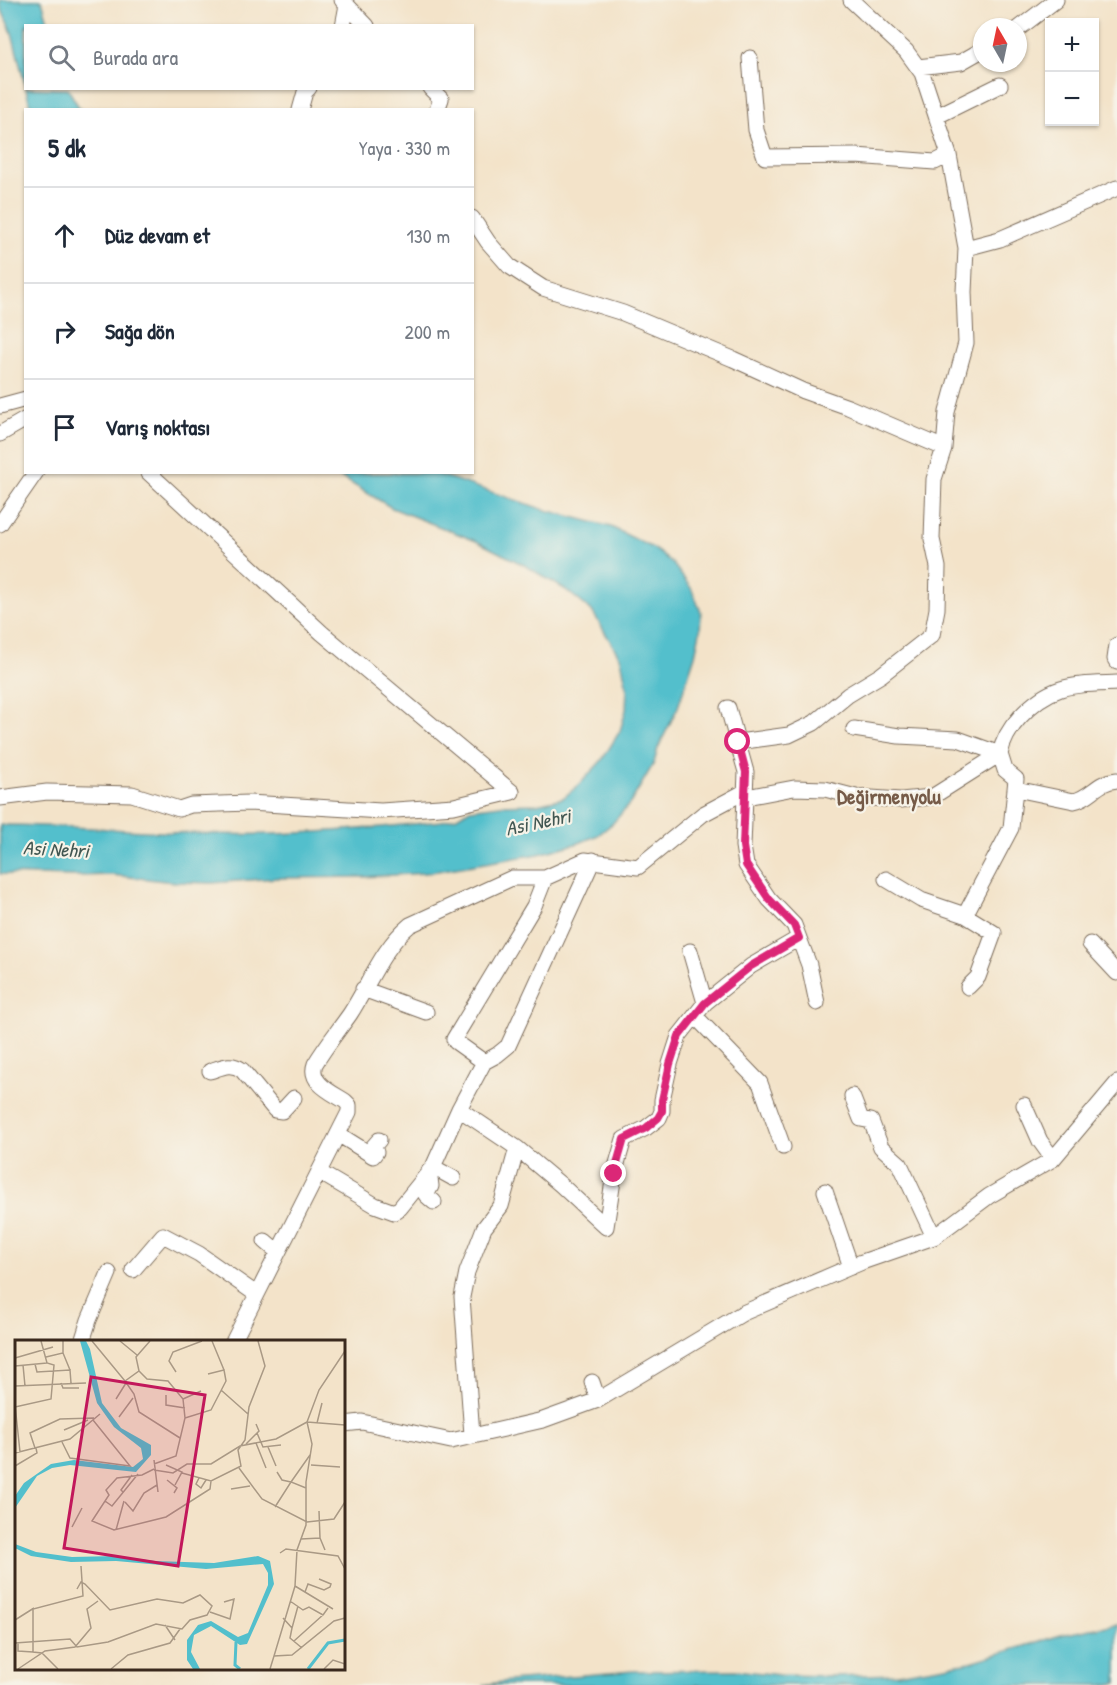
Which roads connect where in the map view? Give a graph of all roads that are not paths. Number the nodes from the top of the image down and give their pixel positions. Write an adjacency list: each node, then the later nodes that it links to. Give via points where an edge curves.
1 (851, 0): 9 (street)
2 (1056, 0): 4 (street)
3 (344, 2): 5 (street); 6 (street)
4 (1027, 22)
5 (343, 24)
6 (365, 24)
7 (973, 55): 9 (street, via 961,62)
8 (750, 58): 16 (street, via 756,130 765,157 856,156 935,162)
9 (918, 67): 15 (street)
10 (1000, 85): 15 (street)
11 (307, 90): 13 (street)
12 (432, 90): 14 (street, via 441,99)
13 (301, 108)
14 (438, 108)
15 (937, 116): 16 (street)
16 (949, 155): 19 (street)
17 (1117, 188): 19 (street, via 1000,239)
18 (474, 221): 24 (street, via 509,266 543,288 623,313 802,391)
19 (966, 248): 24 (street, via 966,343 947,412)
20 (24, 400): 21 (street)
21 (0, 406)
22 (24, 420): 23 (street)
23 (0, 434)
24 (944, 447): 33 (street, via 934,479 932,539 938,567 932,635 814,723 789,735)
25 (35, 474): 27 (street)
26 (150, 474): 38 (street, via 322,633 512,792 454,806 381,811 249,803 179,809 132,795 47,792)
27 (0, 524)
28 (1117, 645): 29 (street)
29 (1117, 662)
30 (1117, 683): 34 (street, via 1071,686 1042,696 1010,729)
31 (728, 708): 33 (street)
32 (854, 729): 34 (street, via 958,740)
33 (738, 742): 37 (street, via 746,772)
34 (1000, 754): 36 (street, via 1005,770 1016,779); 37 (street, via 932,797 901,800 794,788)
35 (1117, 780): 36 (street, via 1074,801)
36 (1016, 789): 42 (street, via 1011,828)
37 (746, 794): 39 (street, via 703,814 638,867); 43 (street, via 746,865 769,899 794,925)
38 (0, 798)
39 (593, 860): 40 (street); 53 (street, via 508,1046)
40 (545, 878): 48 (street, via 512,878 410,925); 53 (street, via 534,906 454,1039)
41 (886, 879): 42 (street, via 921,900)
42 (965, 915): 47 (street, via 994,935 978,977)
43 (799, 938): 49 (street, via 751,966); 50 (street)
44 (1090, 944): 46 (street)
45 (690, 951): 49 (street)
46 (1117, 974)
47 (968, 987)
48 (363, 989): 51 (street); 60 (street, via 313,1069 320,1084 349,1105)
49 (705, 1003): 52 (street)
50 (817, 1003)
51 (426, 1012)
52 (695, 1016): 62 (street, via 760,1083); 63 (street, via 679,1036 658,1118 624,1139 606,1227)
53 (484, 1062): 59 (street)
54 (210, 1071): 57 (street, via 236,1065 275,1110 282,1111)
55 (1117, 1083): 64 (street)
56 (852, 1096): 70 (street, via 861,1119 871,1121 880,1147 900,1164)
57 (294, 1098)
58 (1024, 1105): 64 (street)
59 (459, 1109): 63 (street); 65 (street)
60 (338, 1134): 61 (street, via 373,1156 376,1152 372,1148); 66 (street)
61 (379, 1140)
62 (783, 1147)
63 (517, 1148): 82 (street, via 501,1206 484,1228 462,1297)
64 (1053, 1159): 70 (street, via 989,1196)
65 (431, 1169): 66 (street, via 394,1212); 67 (street); 69 (street, via 431,1186 426,1195)
66 (319, 1172): 72 (street)
67 (453, 1178)
68 (825, 1191): 73 (street)
69 (434, 1202)
70 (934, 1237): 73 (street)
71 (265, 1241): 72 (street)
72 (278, 1252): 76 (street)
73 (851, 1267): 80 (street, via 743,1313)
74 (133, 1270): 76 (street, via 163,1235 199,1254)
75 (109, 1273): 77 (street)
76 (256, 1294): 78 (street)
77 (82, 1340)
78 (233, 1340)
79 (592, 1382): 80 (street)
80 (598, 1400): 82 (street, via 543,1420)
81 (345, 1424): 82 (street, via 362,1422 451,1441)
82 (472, 1435)

